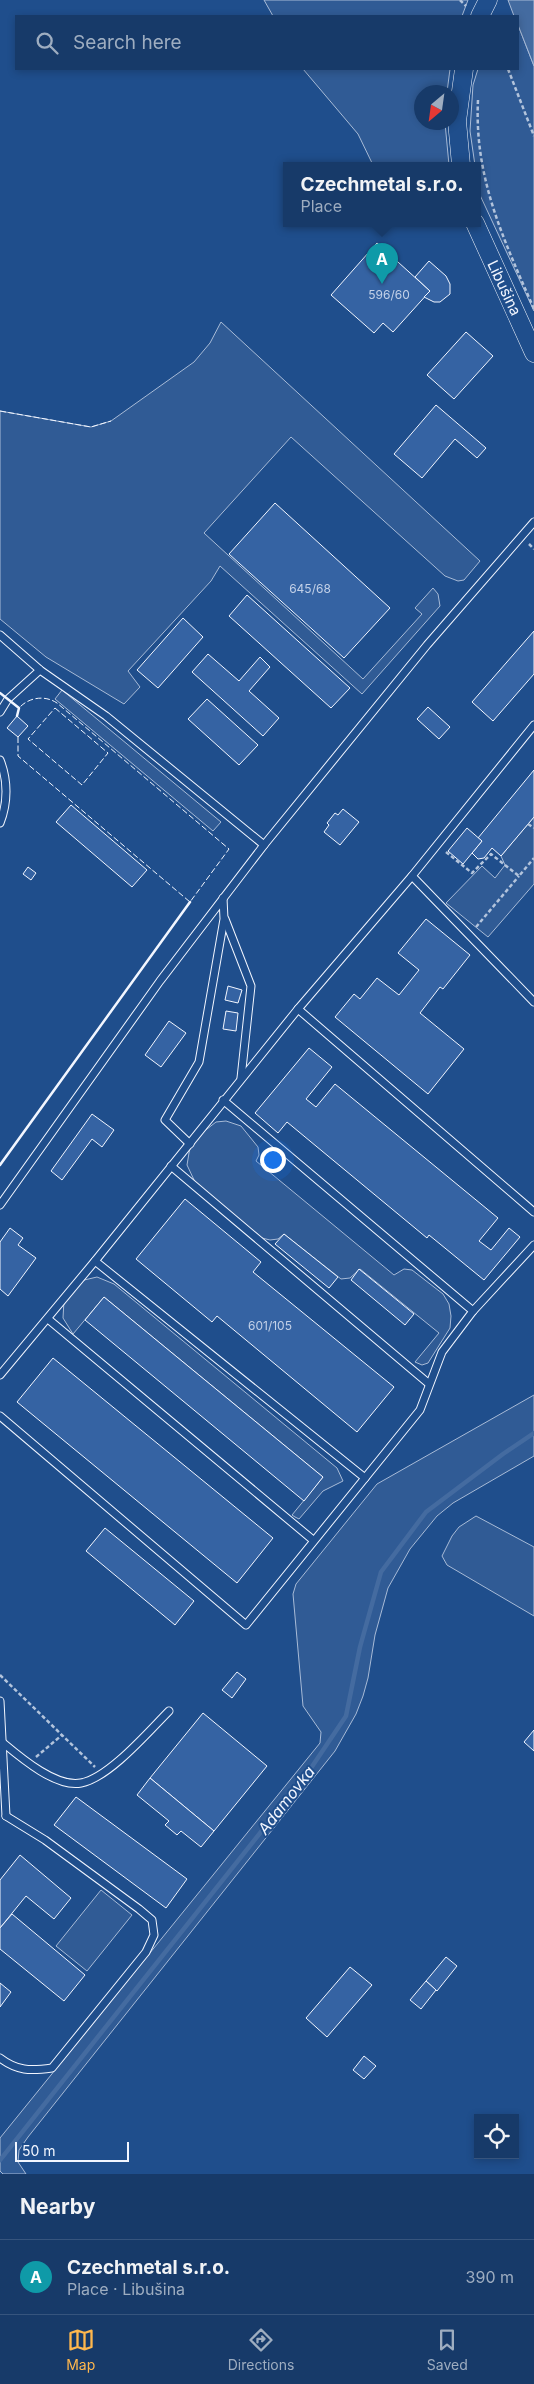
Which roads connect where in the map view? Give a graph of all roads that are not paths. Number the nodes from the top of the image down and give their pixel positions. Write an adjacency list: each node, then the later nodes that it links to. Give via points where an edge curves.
1 (464, 70): 2 (street, via 457,120)
2 (461, 162)
3 (477, 227): 4 (street, Libušina)
4 (534, 353)
5 (534, 523): 12 (lane, via 421,653)
6 (0, 635): 7 (lane)
7 (40, 670): 8 (lane, via 8,699); 12 (lane, via 92,705)
8 (0, 712)
9 (534, 725): 13 (lane)
10 (0, 760): 11 (lane, via 6,784)
11 (0, 823)
12 (264, 845): 14 (lane)
13 (412, 876): 16 (lane); 17 (lane)
14 (223, 898): 15 (lane); 22 (lane)
15 (224, 919): 18 (lane, via 251,986); 20 (lane, via 199,1062 165,1120)
16 (534, 1002)
17 (298, 1009): 18 (lane); 23 (lane)
18 (241, 1078): 19 (lane)
19 (223, 1100): 20 (lane); 26 (lane)
20 (190, 1144): 21 (lane)
21 (171, 1166): 25 (lane); 29 (lane)
22 (0, 1205)
23 (534, 1212)
24 (534, 1245): 26 (lane)
25 (96, 1261): 27 (lane); 31 (lane)
26 (474, 1311): 29 (lane, via 442,1352)
27 (48, 1319): 28 (lane); 32 (lane)
28 (0, 1375)
29 (428, 1384): 31 (lane, via 420,1410)
30 (0, 1416): 32 (lane, via 246,1625)
31 (365, 1478): 32 (lane)
32 (313, 1540)
33 (0, 1701): 35 (lane)
34 (169, 1711): 35 (lane, via 113,1767 81,1783 57,1780)
35 (2, 1742): 36 (lane)
36 (3, 1818): 37 (lane, via 46,1840 139,1909 152,1920 154,1935 146,1952 52,2068 27,2071 12,2067)
37 (0, 2058)

